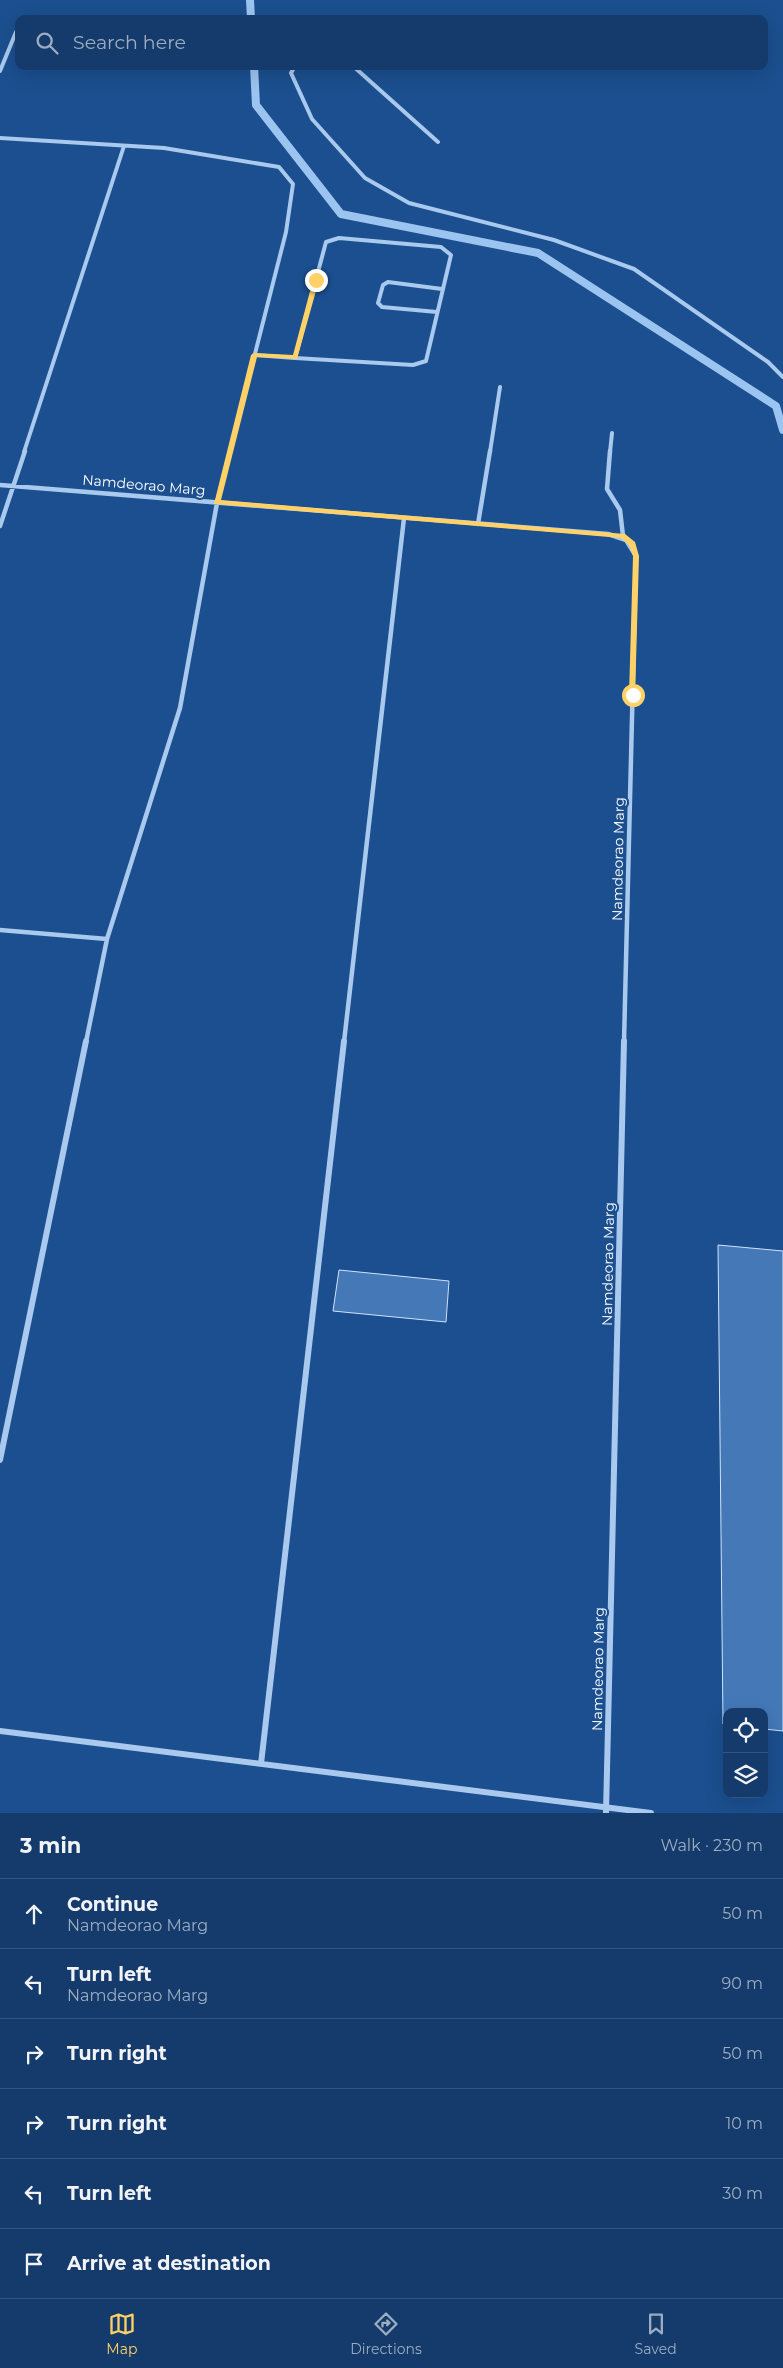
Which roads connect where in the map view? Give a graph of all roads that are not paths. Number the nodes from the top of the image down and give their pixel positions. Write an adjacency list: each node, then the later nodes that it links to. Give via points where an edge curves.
1 (15, 34): 4 (street)
2 (293, 70): 12 (street, via 291,73 312,119 365,178 409,203 554,240 634,269 768,362)
3 (357, 70): 6 (street)
4 (0, 71)
5 (0, 138): 7 (street)
6 (438, 142)
7 (124, 146): 10 (street, via 164,148 279,166 293,184 286,232); 16 (street)
8 (442, 289): 9 (street); 9 (street, via 388,282 383,286 378,303); 11 (street, via 450,255 441,248 339,238 326,242)
9 (437, 312): 11 (street, via 426,361 413,365)
10 (254, 355): 11 (street); 17 (street)
11 (295, 358)
12 (783, 377)
13 (500, 387): 19 (street)
14 (612, 433): 21 (street, via 607,489 620,510)
15 (0, 485): 16 (street, Namdeorao Marg)
16 (13, 486): 17 (street, Namdeorao Marg); 20 (street)
17 (217, 502): 18 (street, Namdeorao Marg); 23 (street, via 180,708)
18 (404, 518): 19 (street, Namdeorao Marg); 26 (street)
19 (478, 524): 21 (street, Namdeorao Marg)
20 (0, 526)
21 (623, 536): 27 (street, Namdeorao Marg, via 632,544 636,556)
22 (0, 930): 23 (street)
23 (107, 939): 24 (street)
24 (0, 1460)
25 (0, 1731): 26 (street)
26 (262, 1764): 27 (street)
27 (606, 1810): 28 (street)
28 (652, 1813)

